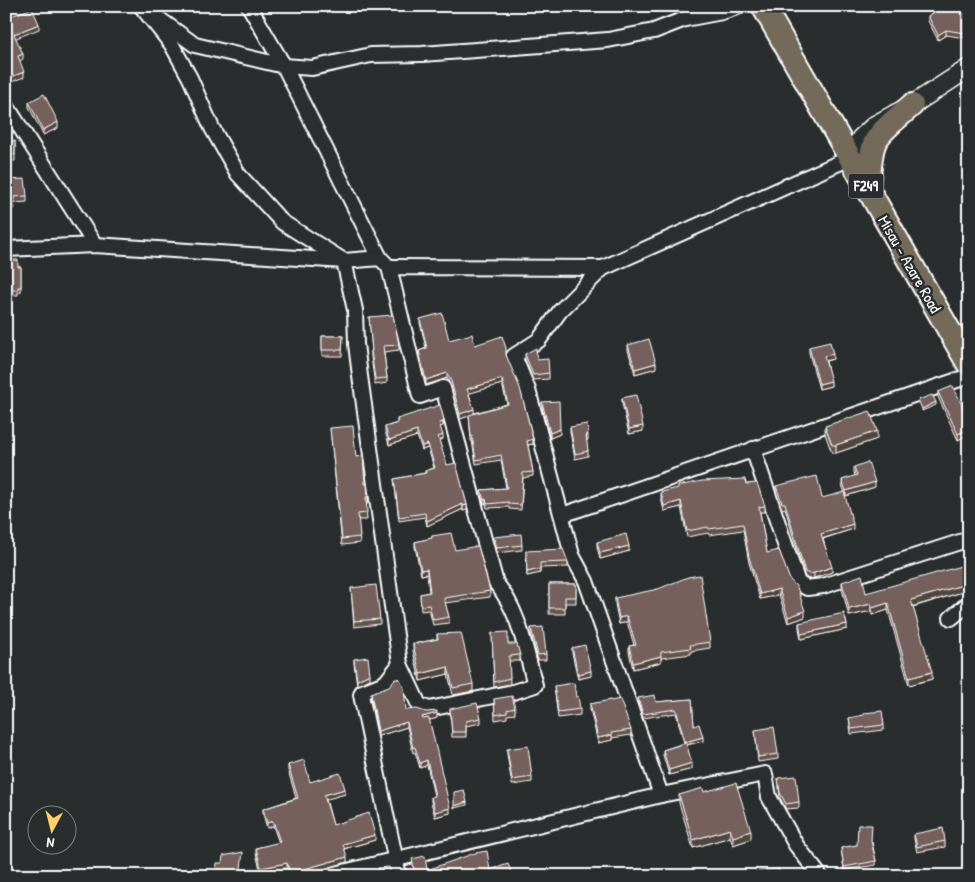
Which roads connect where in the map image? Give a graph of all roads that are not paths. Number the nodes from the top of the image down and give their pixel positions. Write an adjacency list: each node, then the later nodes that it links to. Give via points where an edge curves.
1 (142, 6): 5 (street, via 195,45); 13 (street, via 172,45 238,174 282,222)
2 (250, 6): 5 (street)
3 (740, 6): 5 (street, via 684,19 654,31 608,40 372,55 312,68)
4 (763, 6): 9 (main road, Misau - Azare Road / F249)
5 (284, 66): 14 (street)
6 (969, 68): 8 (street)
7 (6, 105): 11 (street)
8 (912, 105): 9 (street, via 866,132); 10 (main road, via 876,141)
9 (850, 158): 10 (main road, Misau - Azare Road / F249); 15 (street)
10 (868, 190): 16 (main road, Misau - Azare Road / F249)
11 (95, 245): 12 (street); 13 (street)
12 (6, 249)
13 (344, 261): 14 (street); 23 (street, via 355,310 360,376)
14 (384, 263): 15 (street); 23 (street, via 420,396 443,388 496,582 508,596 516,614 535,685 429,709 419,705)
15 (603, 268): 19 (street, via 560,310 539,340 514,356 528,390)
16 (969, 365)
17 (969, 376): 18 (street)
18 (754, 450): 19 (street); 20 (street, via 798,583 807,588 823,586)
19 (562, 515): 24 (street, via 572,555 586,582)
20 (969, 539)
21 (969, 603): 22 (street)
22 (951, 618)
23 (400, 664): 25 (street, via 385,683 361,695)
24 (661, 795): 25 (street); 28 (street, via 765,774 769,797 796,845)
25 (396, 860): 26 (street); 27 (street)
26 (327, 876)
27 (399, 876)
28 (820, 876)

